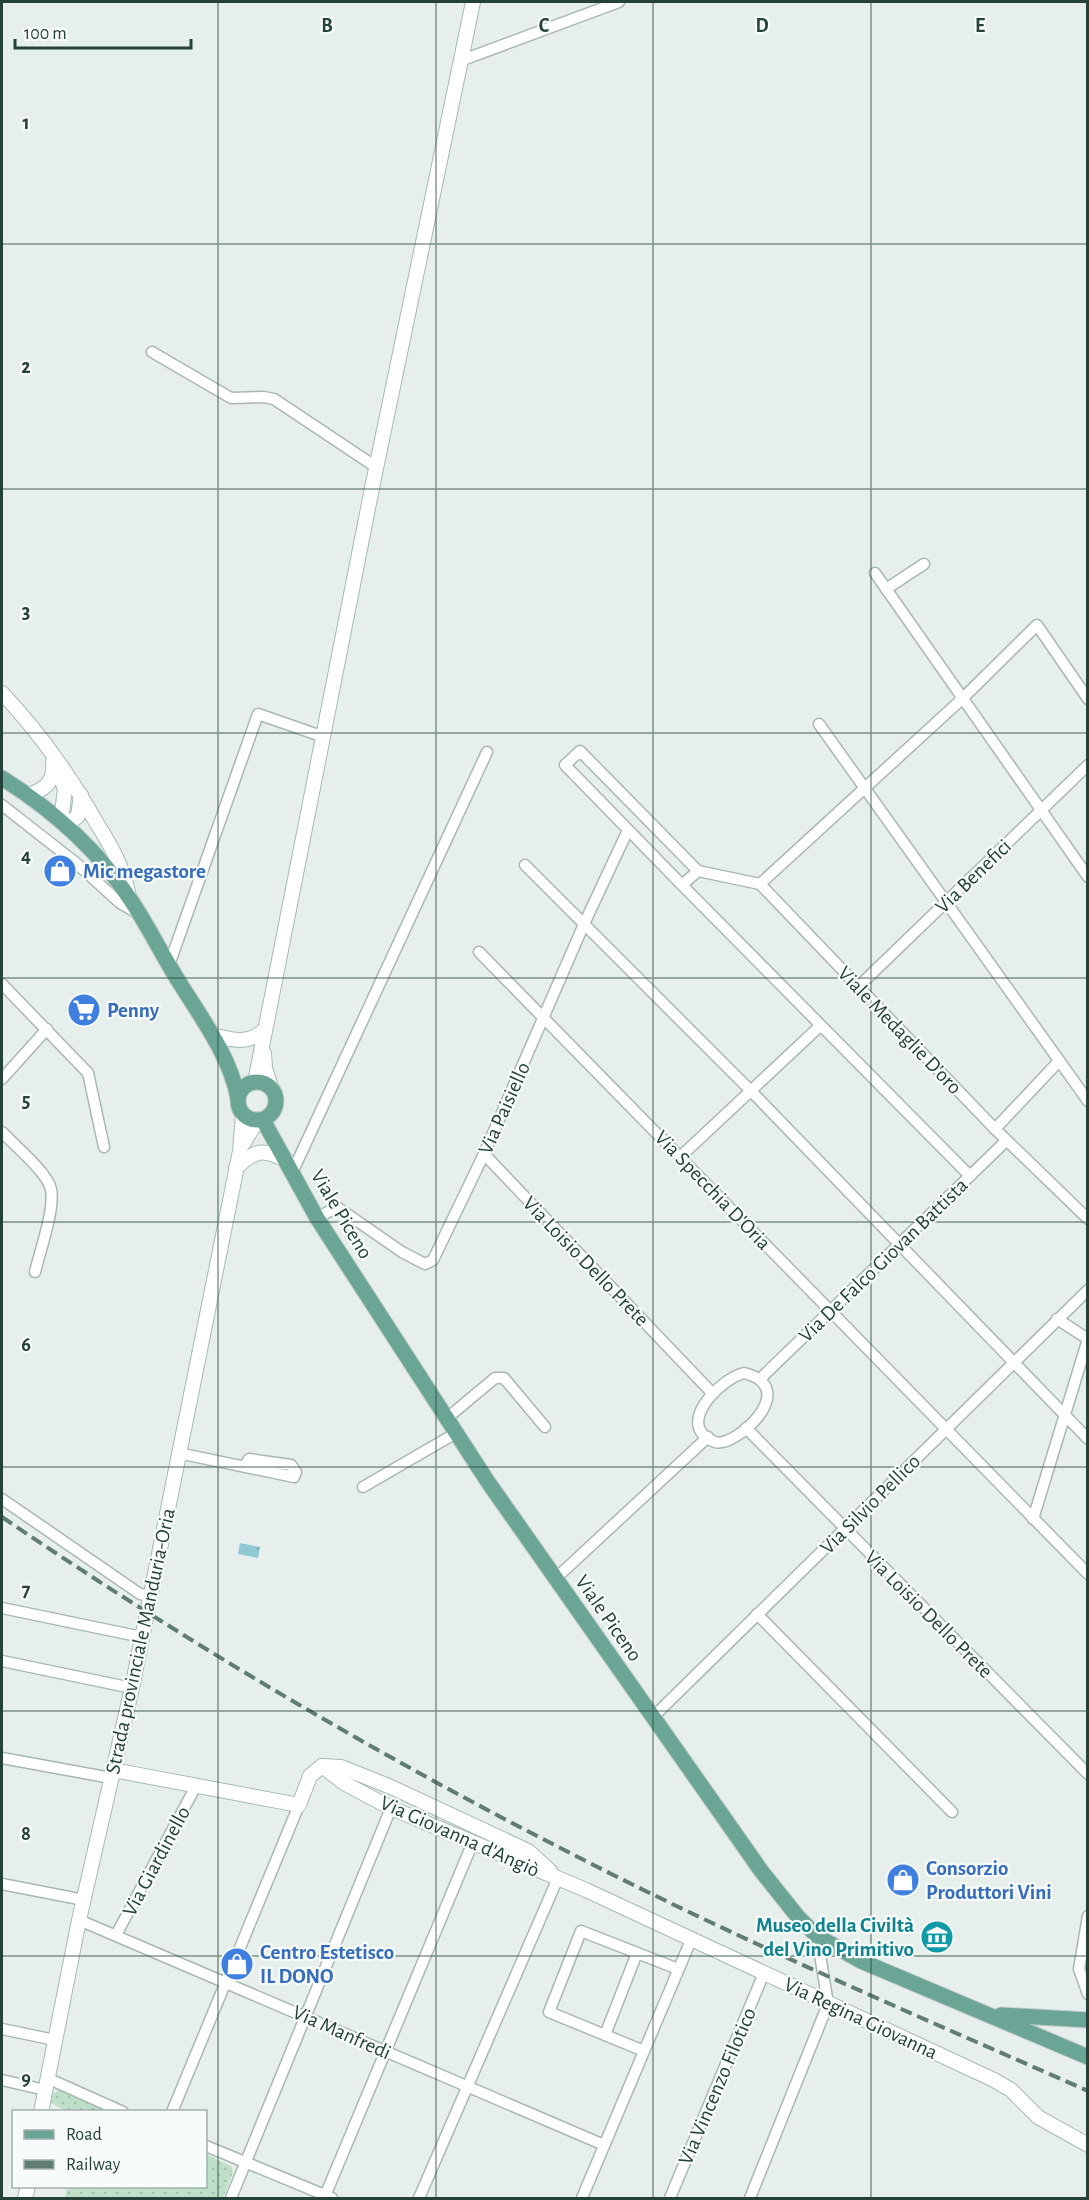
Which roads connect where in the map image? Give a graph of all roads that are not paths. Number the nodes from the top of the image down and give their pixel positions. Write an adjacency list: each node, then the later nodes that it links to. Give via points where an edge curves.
1 (473, 2): 3 (street)
2 (619, 2): 3 (street)
3 (460, 61): 5 (street)
4 (152, 352): 5 (street, via 231,398 274,399)
5 (376, 467): 13 (street)
6 (924, 564): 8 (street)
7 (875, 573): 8 (street)
8 (886, 589): 10 (street)
9 (2, 693): 14 (street)
10 (963, 698): 11 (street, via 1037,625); 19 (street); 23 (street)
11 (1088, 699)
12 (819, 724): 19 (street)
13 (324, 737): 36 (street, via 258,714); 42 (street)
14 (50, 748): 16 (street); 21 (street)
15 (487, 752): 60 (street)
16 (53, 764): 20 (street, via 49,784); 24 (street, via 65,789)
17 (1088, 765): 23 (street, Via Benefici)
18 (2, 778): 20 (main road)
19 (865, 788): 29 (street); 32 (street)
20 (29, 795): 24 (main road)
21 (81, 795): 24 (street, via 78,816); 31 (street, via 125,874)
22 (2, 806): 33 (street, via 120,903)
23 (1041, 810): 28 (street); 32 (street, Via Benefici)
24 (64, 824): 31 (main road)
25 (628, 830): 27 (street, via 565,765 580,751); 30 (street); 34 (street, Via Paisiello)
26 (525, 865): 34 (street)
27 (698, 871): 29 (street); 30 (street)
28 (1088, 877)
29 (760, 884): 38 (street, Viale Medaglie D'oro)
30 (682, 885): 40 (street)
31 (129, 897): 33 (main road)
32 (946, 902): 38 (street, Via Benefici); 45 (street)
33 (140, 914): 36 (main road)
34 (584, 924): 39 (street, Via Paisiello); 49 (street)
35 (479, 952): 39 (street, Via Specchia D'Oria)
36 (168, 965): 43 (main road)
37 (2, 984): 41 (street)
38 (858, 987): 54 (street, Viale Medaglie D'oro)
39 (544, 1019): 58 (street, Via Paisiello); 59 (street, Via Specchia D'Oria)
40 (820, 1026): 49 (street); 62 (street)
41 (47, 1029): 46 (street); 57 (street, via 88,1073)
42 (264, 1030): 43 (street, via 257,1037 242,1041); 47 (street); 48 (street, via 265,1068)
43 (212, 1035): 44 (main road)
44 (220, 1050): 47 (main road); 50 (main road)
45 (1059, 1061): 51 (street); 54 (street)
46 (2, 1078)
47 (252, 1083): 48 (main road, via 262,1083); 50 (main road)
48 (272, 1090): 52 (main road)
49 (751, 1091): 59 (street); 65 (street)
50 (238, 1098): 53 (main road)
51 (1088, 1101)
52 (276, 1106): 53 (main road, via 273,1112); 60 (main road, Viale Piceno)
53 (254, 1119): 60 (main road, Viale Piceno); 61 (street, Strada provinciale Manduria-Oria)
54 (995, 1129): 56 (street, Viale Medaglie D'oro)
55 (2, 1132): 66 (street, via 46,1178 51,1189)
56 (1006, 1141): 62 (street, Via De Falco Giovan Battista); 64 (street, Viale Medaglie D'oro)
57 (104, 1146)
58 (484, 1154): 63 (street, Via Paisiello, via 438,1251 425,1264 337,1207); 73 (street, Via Loisio Dello Prete)
59 (680, 1157): 68 (street, Via Specchia D'Oria)
60 (289, 1167): 61 (street, via 266,1152 252,1154); 63 (main road, Viale Piceno)
61 (234, 1169): 82 (street, Strada provinciale Manduria-Oria)
62 (970, 1176): 65 (street, Via De Falco Giovan Battista)
63 (317, 1218): 75 (main road, Viale Piceno)
64 (1088, 1219)
65 (898, 1245): 68 (street, Via De Falco Giovan Battista); 71 (street)
66 (35, 1272)
67 (1088, 1290): 69 (street, Via Silvio Pellico)
68 (830, 1310): 72 (street, Via De Falco Giovan Battista); 78 (street, Via Specchia D'Oria)
69 (1058, 1319): 70 (street); 71 (street, Via Silvio Pellico)
70 (1088, 1339): 74 (street)
71 (1014, 1362): 74 (street); 78 (street, Via Silvio Pellico)
72 (760, 1379): 73 (street, via 744,1373 735,1375); 77 (street, via 768,1391 768,1401)
73 (713, 1394): 80 (street, via 701,1406 698,1418 700,1430)
74 (1066, 1416): 81 (street); 86 (street)
75 (446, 1419): 76 (street, via 495,1378 504,1378); 79 (main road, Viale Piceno)
76 (545, 1427)
77 (746, 1428): 80 (street, via 728,1442 715,1442); 87 (street, Via Loisio Dello Prete)
78 (945, 1430): 86 (street, Via Specchia D'Oria); 87 (street, Via Silvio Pellico)
79 (456, 1433): 84 (street); 89 (main road, Viale Piceno)
80 (708, 1437): 89 (street)
81 (1088, 1438)
82 (178, 1453): 83 (street); 90 (street, Strada provinciale Manduria-Oria)
83 (245, 1465)
84 (363, 1487)
85 (2, 1499): 90 (street, via 140,1594)
86 (1033, 1519): 88 (street, Via Specchia D'Oria)
87 (844, 1529): 92 (street, Via Silvio Pellico); 100 (street, Via Loisio Dello Prete)
88 (1088, 1574)
89 (555, 1579): 96 (main road, Viale Piceno)
90 (150, 1596): 93 (street, Strada provinciale Manduria-Oria)
91 (2, 1608): 93 (street)
92 (758, 1614): 96 (street, Via Silvio Pellico); 104 (street)
93 (142, 1637): 95 (street, Strada provinciale Manduria-Oria)
94 (2, 1662): 95 (street)
95 (132, 1688): 99 (street, Strada provinciale Manduria-Oria)
96 (652, 1718): 112 (main road, Viale Piceno, via 762,1872)
97 (2, 1758): 99 (street)
98 (322, 1766): 102 (street, via 310,1776); 103 (street, Via Giovanna d'Angiò); 106 (street, Via Giovanna d'Angiò, via 341,1767 391,1787 528,1851)
99 (112, 1774): 101 (street); 108 (street, Strada provinciale Manduria-Oria)
100 (1088, 1774)
101 (196, 1786): 102 (street); 111 (street, Via Giardinello)
102 (299, 1804): 117 (street)
103 (391, 1808): 105 (street, Via Giovanna d'Angiò); 121 (street)
104 (952, 1812)
105 (473, 1842): 106 (street, Via Giovanna d'Angiò); 128 (street)
106 (558, 1878): 113 (street, Via Regina Giovanna); 133 (street)
107 (2, 1884): 108 (street)
108 (84, 1900): 110 (street, Strada provinciale Manduria-Oria)
109 (1088, 1916): 118 (street, via 1079,1969)
110 (79, 1920): 111 (street, Via Manfredi); 126 (street, Strada provinciale Manduria-Oria)
111 (117, 1935): 117 (street, Via Manfredi)
112 (817, 1936): 119 (street); 120 (main road, Viale Piceno, via 861,1961)
113 (691, 1940): 115 (street); 116 (street, Via Regina Giovanna)
114 (637, 1953): 115 (street); 125 (street); 125 (street, via 581,1931 549,2012)
115 (678, 1970): 129 (street)
116 (764, 1973): 119 (street, Via Regina Giovanna); 145 (street, Via Vincenzo Filotico)
117 (226, 1981): 121 (street, Via Manfredi); 136 (street)
118 (1087, 1993)
119 (828, 2004): 138 (street, Via Regina Giovanna, via 994,2080 1011,2090 1038,2117); 146 (street)
120 (981, 2013): 122 (main road); 127 (main road, Viale Piceno)
121 (305, 2015): 128 (street, Via Manfredi); 140 (street)
122 (1062, 2020): 123 (main road); 127 (main road, via 1055,2029)
123 (1088, 2020)
124 (2, 2029): 126 (street)
125 (606, 2035): 129 (street)
126 (55, 2040): 132 (street, Strada provinciale Manduria-Oria)
127 (1060, 2045): 130 (main road, Viale Piceno)
128 (385, 2051): 133 (street, Via Manfredi); 141 (street)
129 (644, 2051): 137 (street)
130 (1088, 2057)
131 (2, 2080): 132 (street)
132 (46, 2084): 134 (street, Strada provinciale Manduria-Oria); 135 (street)
133 (467, 2087): 137 (street, Via Manfredi); 143 (street)
134 (41, 2110)
135 (118, 2110)
136 (173, 2110)
137 (604, 2145): 144 (street)
138 (1088, 2145)
139 (207, 2146): 140 (street)
140 (244, 2162): 141 (street); 142 (street)
141 (328, 2197)
142 (231, 2199)
143 (419, 2199)
144 (582, 2199)
145 (670, 2199)
146 (750, 2199)

